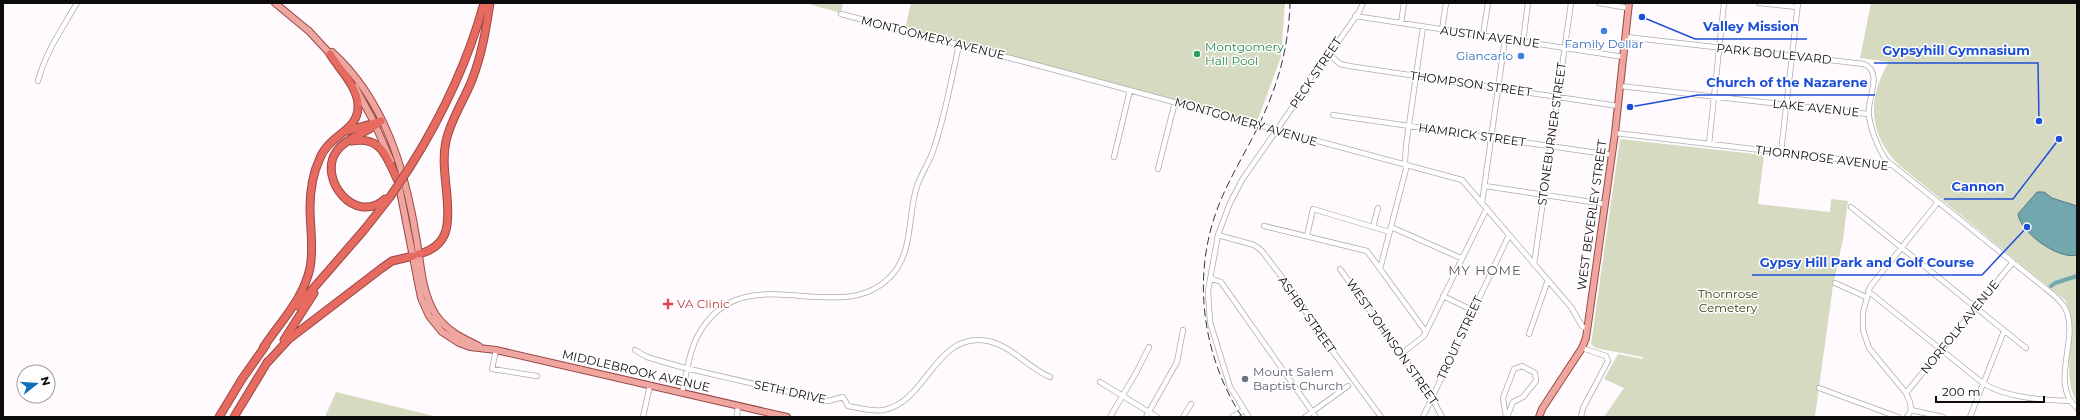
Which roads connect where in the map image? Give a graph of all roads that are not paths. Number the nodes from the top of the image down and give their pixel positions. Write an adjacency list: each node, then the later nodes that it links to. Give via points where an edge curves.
1 (77, 3): 34 (street, via 52,43)
2 (275, 3): 20 (main road)
3 (484, 3): 62 (highway, bridge, via 456,83 440,117 410,167)
4 (490, 3): 77 (highway, via 478,64 446,139 444,163 447,227 440,242 428,251)
5 (1363, 3): 17 (street, PECK STREET)
6 (1404, 3): 18 (street)
7 (1446, 3): 21 (street)
8 (1488, 3): 22 (street)
9 (1528, 3): 25 (street)
10 (1571, 3): 27 (street, STONEBURNER STREET)
11 (1599, 3): 14 (street)
12 (1724, 3): 28 (street)
13 (1759, 3): 15 (street)
14 (1629, 5): 23 (main road, WEST BEVERLEY STREET)
15 (1797, 5): 31 (street)
16 (841, 14): 26 (street, MONTGOMERY AVENUE)
17 (1355, 16): 18 (street, AUSTIN AVENUE); 29 (street, PECK STREET)
18 (1401, 23): 19 (street, AUSTIN AVENUE)
19 (1423, 27): 21 (street, AUSTIN AVENUE); 33 (street)
20 (308, 30): 30 (main road); 45 (main road, via 353,74)
21 (1442, 30): 22 (street, AUSTIN AVENUE)
22 (1483, 35): 24 (street, AUSTIN AVENUE)
23 (1626, 37): 28 (street, PARK BOULEVARD); 32 (main road, WEST BEVERLEY STREET)
24 (1506, 39): 25 (street, AUSTIN AVENUE); 36 (street)
25 (1522, 42): 27 (street, AUSTIN AVENUE)
26 (959, 45): 37 (street, MONTGOMERY AVENUE); 107 (street, via 935,147 916,187 906,250 894,272 874,290 851,297 770,293 751,295 736,301 720,310 705,324 695,343)
27 (1564, 48): 32 (street, AUSTIN AVENUE); 38 (street, STONEBURNER STREET)
28 (1719, 48): 31 (street, PARK BOULEVARD); 39 (street)
29 (1328, 53): 33 (street, THOMPSON STREET, via 1340,64); 47 (street, PECK STREET)
30 (330, 54): 45 (main road, via 351,80); 48 (highway, via 355,92 358,101 353,124)
31 (1792, 56): 41 (street); 43 (street, PARK BOULEVARD, via 1864,64 1872,71 1874,80)
32 (1624, 57): 35 (main road, WEST BEVERLEY STREET)
33 (1416, 76): 36 (street, THOMPSON STREET); 46 (street)
34 (38, 81)
35 (1620, 86): 39 (street, LAKE AVENUE); 42 (main road, WEST BEVERLEY STREET)
36 (1499, 88): 38 (street, THOMPSON STREET); 50 (street)
37 (1130, 90): 40 (street, MONTGOMERY AVENUE); 56 (street)
38 (1558, 97): 42 (street, THOMPSON STREET); 53 (street, STONEBURNER STREET)
39 (1714, 97): 41 (street, LAKE AVENUE); 52 (street)
40 (1175, 102): 47 (street, MONTGOMERY AVENUE); 59 (street)
41 (1786, 105): 43 (street, LAKE AVENUE); 54 (street)
42 (1618, 106): 49 (main road, WEST BEVERLEY STREET)
43 (1868, 114): 58 (street, via 1882,152)
44 (1333, 115): 46 (street, HAMRICK STREET)
45 (377, 123): 48 (highway); 51 (highway); 60 (main road); 77 (main road, MIDDLEBROOK AVENUE, via 401,167 413,218)
46 (1409, 125): 50 (street, HAMRICK STREET); 57 (street)
47 (1276, 130): 57 (street, MONTGOMERY AVENUE); 73 (street, PECK STREET, via 1237,187)
48 (343, 132): 99 (highway, via 324,149 314,176 310,208 312,259 305,285 298,301)
49 (1615, 133): 52 (street, THORNROSE AVENUE); 55 (main road, WEST BEVERLEY STREET)
50 (1491, 138): 53 (street, HAMRICK STREET); 61 (street)
51 (349, 141): 60 (highway, via 368,140 379,146 385,152); 62 (highway, via 337,150 331,168 336,186 344,198 355,206 370,207 379,204)
52 (1709, 144): 54 (street, THORNROSE AVENUE)
53 (1551, 146): 55 (street, HAMRICK STREET); 63 (street, STONEBURNER STREET)
54 (1781, 152): 58 (street, THORNROSE AVENUE)
55 (1612, 155): 66 (main road, WEST BEVERLEY STREET)
56 (1114, 157)
57 (1405, 165): 65 (street, MONTGOMERY AVENUE, via 1462,180); 72 (street)
58 (1891, 165): 64 (street, THORNROSE AVENUE)
59 (1158, 169)
60 (397, 179): 77 (main road)
61 (1485, 186): 63 (street); 65 (street)
62 (389, 195): 83 (highway)
63 (1544, 195): 66 (street); 80 (street, STONEBURNER STREET)
64 (1938, 202): 76 (street); 79 (street, THORNROSE AVENUE)
65 (1482, 203): 69 (street, MONTGOMERY AVENUE)
66 (1605, 204): 92 (main road, WEST BEVERLEY STREET)
67 (1851, 207): 76 (street)
68 (1378, 208): 71 (street)
69 (1486, 208): 74 (street, MONTGOMERY AVENUE); 78 (street)
70 (1264, 226): 75 (street)
71 (1373, 227): 72 (street); 75 (street, via 1313,209)
72 (1391, 229): 78 (street); 82 (street)
73 (1218, 235): 84 (street, PECK STREET); 140 (street, ASHBY STREET, via 1254,245 1262,250 1300,301 1315,328)
74 (1509, 235): 80 (street, MONTGOMERY AVENUE); 91 (street, TROUT STREET)
75 (1307, 236): 82 (street, via 1362,249)
76 (1900, 248): 87 (street); 90 (street)
77 (416, 255): 97 (main road, MIDDLEBROOK AVENUE, via 427,296 435,314 454,333); 97 (main road, MIDDLEBROOK AVENUE, via 415,267 423,304 437,327 459,343); 106 (highway, via 392,261 382,268 289,339)
78 (1461, 258): 88 (street)
79 (2013, 262): 90 (street, NORFOLK AVENUE); 119 (street, THORNROSE AVENUE, via 2056,298 2066,310 2069,328 2065,389)
80 (1534, 265): 85 (street, MONTGOMERY AVENUE)
81 (1340, 269): 105 (street, WEST JOHNSON STREET)
82 (1380, 269): 95 (street)
83 (327, 274): 99 (highway); 106 (highway)
84 (1210, 278): 123 (street, PECK STREET, via 1208,311 1214,340 1230,387); 126 (street, via 1221,282)
85 (1548, 280): 92 (street, MONTGOMERY AVENUE, via 1571,307 1582,326); 96 (street)
86 (1835, 282): 89 (street)
87 (1868, 291): 89 (street); 104 (street)
88 (1443, 296): 91 (street); 95 (street)
89 (1866, 297): 116 (street, via 1862,320 1867,343 1872,354)
90 (1976, 308): 94 (street); 104 (street, NORFOLK AVENUE)
91 (1474, 311): 118 (street, TROUT STREET)
92 (1587, 329): 100 (main road, WEST BEVERLEY STREET)
93 (1183, 330): 125 (street, via 1177,362)
94 (2004, 331): 101 (street); 111 (street)
95 (1426, 332): 105 (street)
96 (1529, 334)
97 (481, 347): 102 (main road, MIDDLEBROOK AVENUE)
98 (1149, 347): 117 (street)
99 (263, 348): 127 (highway)
100 (1582, 348): 144 (main road, WEST BEVERLEY STREET); 145 (street, via 1606,356 1608,361 1583,408)
101 (2026, 348)
102 (496, 350): 108 (street, via 492,369); 112 (main road, MIDDLEBROOK AVENUE)
103 (635, 350): 107 (street, SETH DRIVE, via 647,357)
104 (1941, 350): 111 (street); 116 (street, NORFOLK AVENUE)
105 (1401, 354): 118 (street, WEST JOHNSON STREET)
106 (266, 364): 128 (highway)
107 (687, 368): 109 (street, SETH DRIVE, via 828,402 843,397 848,406 876,410 887,409 904,402 946,353 960,344 972,341 999,345); 115 (street)
108 (537, 376)
109 (1050, 377)
110 (1100, 382): 117 (street)
111 (1984, 384): 119 (street, via 1994,390); 149 (street)
112 (650, 385): 115 (main road, MIDDLEBROOK AVENUE); 129 (street)
113 (1348, 386): 126 (street)
114 (1819, 388): 146 (street)
115 (682, 392): 121 (main road, MIDDLEBROOK AVENUE)
116 (1906, 393): 124 (street)
117 (1122, 396): 125 (street); 132 (street)
118 (1432, 398): 141 (street, TROUT STREET); 142 (street, WEST JOHNSON STREET)
119 (2070, 401): 122 (street)
120 (1191, 404): 135 (street)
121 (738, 405): 130 (street); 131 (main road, MIDDLEBROOK AVENUE)
122 (2077, 408)
123 (1244, 410): 136 (street); 137 (street, PECK STREET)
124 (1911, 410): 147 (street); 148 (street)
125 (1149, 412): 133 (street); 134 (street)
126 (1312, 412): 138 (street); 139 (street)
127 (219, 417)
128 (234, 417)
129 (643, 417)
130 (737, 417)
131 (787, 417)
132 (1110, 417)
133 (1146, 417)
134 (1158, 417)
135 (1182, 417)
136 (1232, 417)
137 (1249, 417)
138 (1305, 417)
139 (1316, 417)
140 (1381, 417)
141 (1423, 417)
142 (1442, 417)
143 (1506, 417): 143 (street, via 1513,402 1523,397 1536,381 1534,371 1522,366 1514,369 1503,398)
144 (1538, 417)
145 (1581, 417)
146 (1898, 417)
147 (1907, 417)
148 (1943, 417)
149 (1970, 417)

